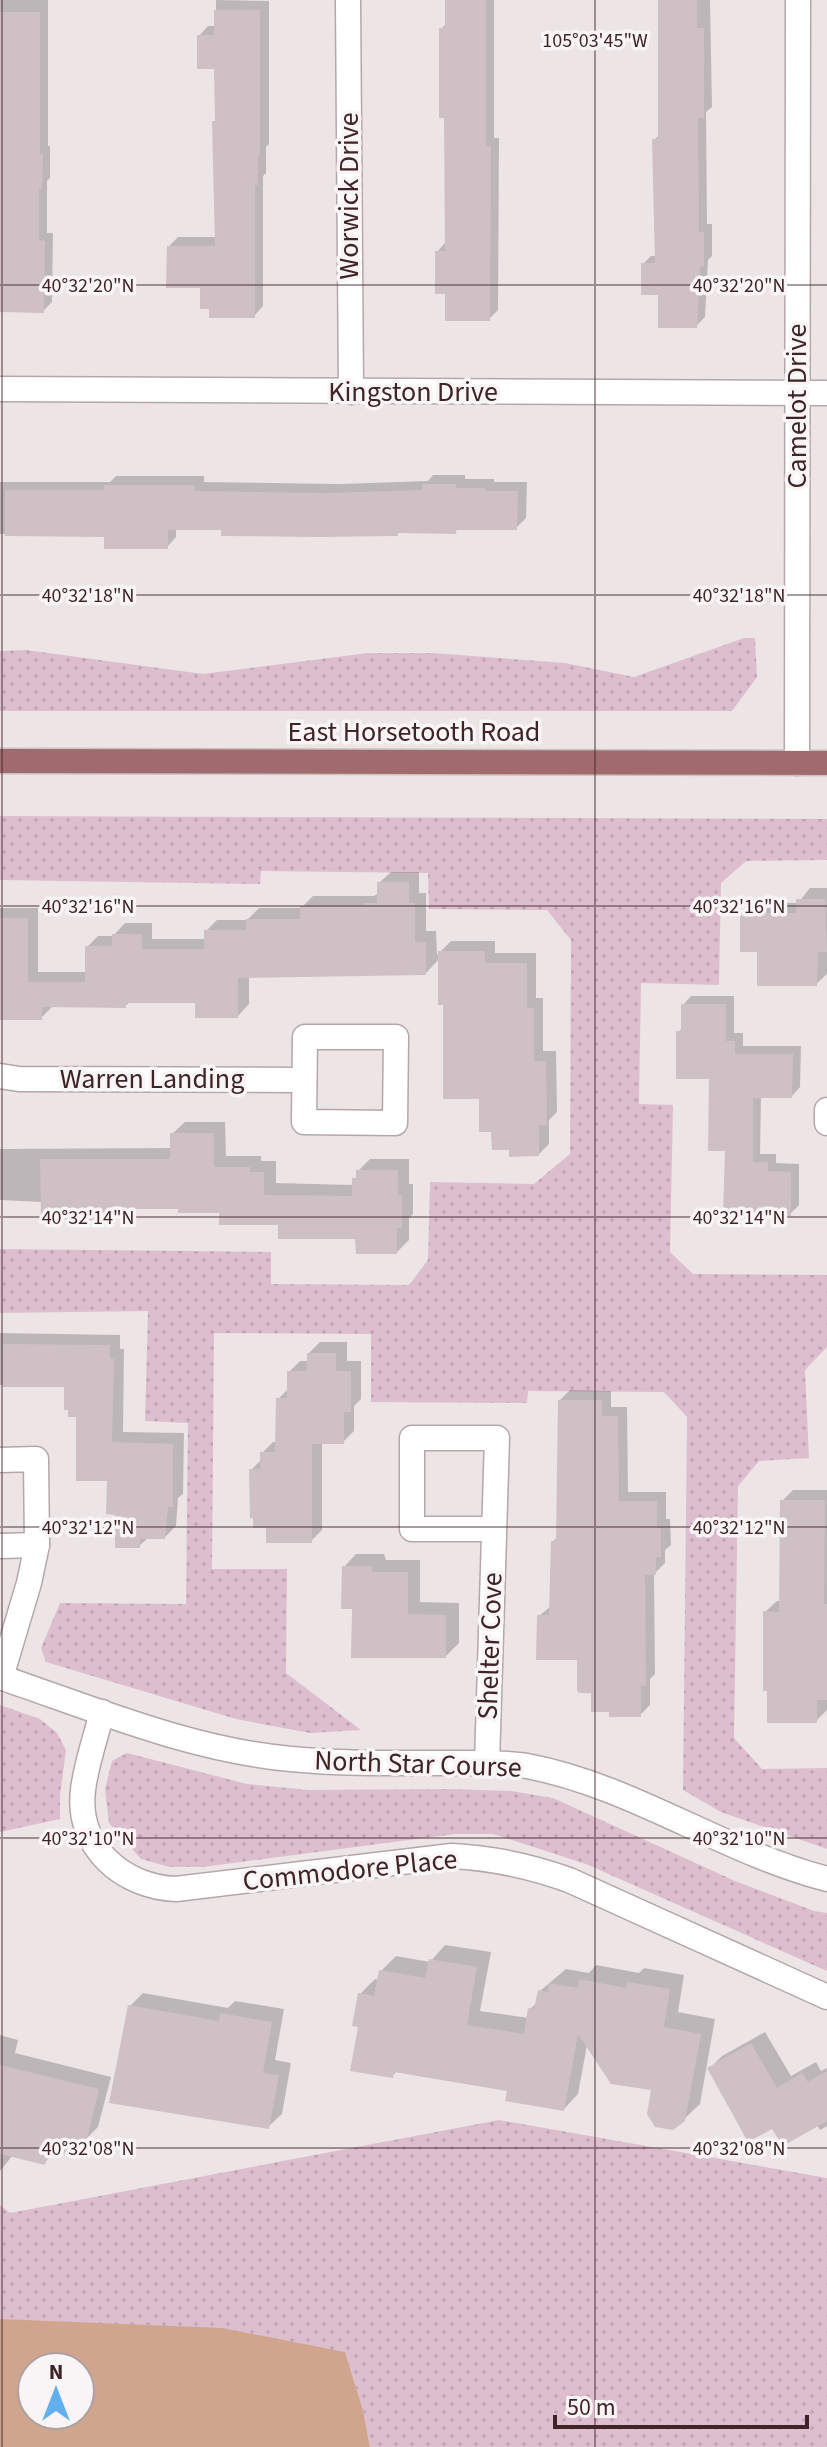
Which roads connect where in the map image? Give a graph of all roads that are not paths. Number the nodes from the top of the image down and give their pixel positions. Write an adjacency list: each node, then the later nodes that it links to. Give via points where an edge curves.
1 (348, 0): 4 (street, Worwick Drive)
2 (798, 0): 5 (street, Camelot Drive)
3 (0, 389): 4 (street, Kingston Drive)
4 (351, 392): 5 (street, Kingston Drive)
5 (797, 393): 6 (street, Kingston Drive); 8 (street, Camelot Drive)
6 (827, 393)
7 (0, 761): 8 (main road, East Horsetooth Road)
8 (797, 763): 9 (main road, East Horsetooth Road)
9 (827, 763)
10 (0, 1076): 11 (street, Warren Landing)
11 (304, 1080): 11 (street, via 304,1122 395,1123 396,1037 305,1037)
12 (827, 1110): 13 (street)
13 (827, 1123)
14 (0, 1460): 16 (street, via 36,1459)
15 (494, 1529): 15 (street, Shelter Cove, via 497,1438 412,1438 412,1529); 20 (street, Shelter Cove)
16 (37, 1545): 17 (street); 18 (street)
17 (0, 1546)
18 (1, 1677): 19 (street, North Star Course)
19 (102, 1712): 20 (street, North Star Course, via 222,1748 286,1759); 22 (street, Commodore Place, via 83,1791 84,1822 113,1868 134,1881 176,1889 452,1856 490,1858 569,1880)
20 (487, 1763): 21 (street, North Star Course, via 580,1779 733,1847)
21 (827, 1879)
22 (827, 1997)

